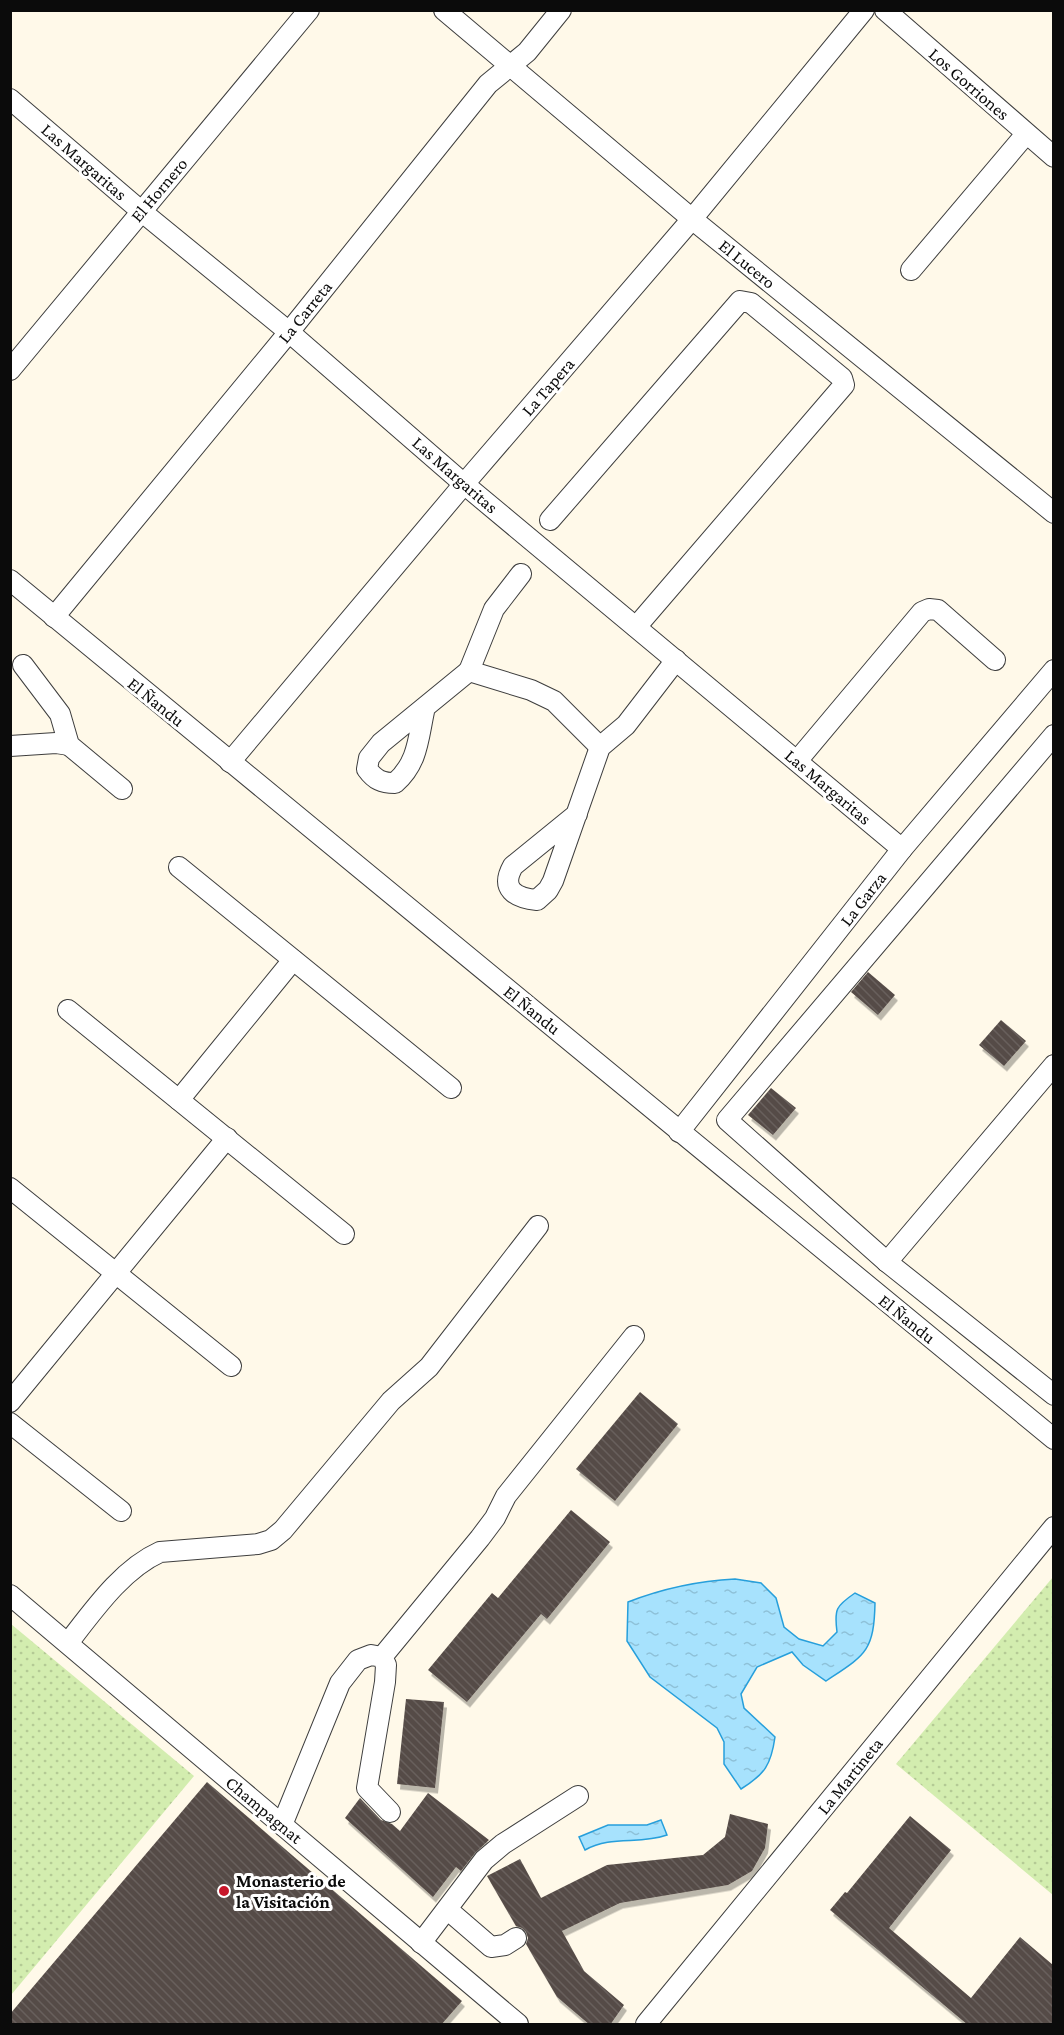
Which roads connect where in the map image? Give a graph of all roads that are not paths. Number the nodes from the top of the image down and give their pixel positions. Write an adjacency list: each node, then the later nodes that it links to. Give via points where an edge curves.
1 (309, 10): 10 (street, El Hornero)
2 (444, 10): 6 (street, El Lucero)
3 (561, 10): 6 (street, La Carreta, via 526,52)
4 (864, 10): 11 (street, La Tapera)
5 (885, 10): 8 (street, Los Gorriones)
6 (509, 65): 11 (street, El Lucero); 13 (street, La Carreta, via 488,84)
7 (10, 99): 10 (street, Las Margaritas)
8 (1026, 134): 9 (street, Los Gorriones); 12 (street)
9 (1053, 157)
10 (141, 211): 13 (street, Las Margaritas); 14 (street, El Hornero)
11 (692, 219): 15 (street, La Tapera); 16 (street, El Lucero)
12 (911, 270)
13 (290, 332): 15 (street, Las Margaritas); 20 (street, La Carreta)
14 (10, 370)
15 (464, 484): 21 (street, Las Margaritas); 33 (street, La Tapera)
16 (1053, 513)
17 (550, 520): 21 (street, via 740,301 751,303 842,378 844,385)
18 (521, 574): 26 (street, via 494,609)
19 (10, 580): 20 (street, El Ñandu)
20 (54, 617): 33 (street, El Ñandu)
21 (636, 627): 22 (street, Las Margaritas)
22 (676, 660): 31 (street, via 626,725); 32 (street, Las Margaritas)
23 (994, 660): 32 (street, via 938,610 922,612)
24 (23, 665): 29 (street, via 60,714)
25 (1053, 670): 36 (street, La Garza)
26 (469, 671): 27 (street); 31 (street, via 554,701)
27 (425, 707)
28 (1053, 735): 48 (street, via 727,1120)
29 (69, 745): 30 (street); 34 (street)
30 (10, 746)
31 (600, 747): 35 (street)
32 (797, 761): 36 (street, Las Margaritas)
33 (230, 762): 43 (street, El Ñandu)
34 (122, 789)
35 (577, 814)
36 (902, 849): 43 (street, La Garza)
37 (179, 867): 38 (street)
38 (293, 960): 41 (street); 42 (street)
39 (68, 1010): 42 (street)
40 (1053, 1065): 48 (street)
41 (452, 1088)
42 (179, 1100): 44 (street)
43 (680, 1132): 55 (street, El Ñandu)
44 (227, 1138): 47 (street); 49 (street)
45 (10, 1188): 49 (street)
46 (537, 1226): 59 (street, via 429,1367 391,1401 283,1530 258,1544 160,1552 147,1558 134,1567)
47 (345, 1234)
48 (887, 1262): 52 (street)
49 (116, 1272): 51 (street); 53 (street)
50 (634, 1335): 60 (street, via 506,1496 480,1538)
51 (231, 1366)
52 (1053, 1395)
53 (10, 1402)
54 (10, 1423): 56 (street)
55 (1053, 1439)
56 (121, 1511)
57 (1053, 1527): 68 (street, La Martineta)
58 (10, 1595): 59 (street, Champagnat)
59 (68, 1644): 63 (street, Champagnat)
60 (382, 1657): 62 (street, via 386,1665 385,1682 367,1788); 63 (street, via 371,1655 358,1660 340,1683)
61 (578, 1796): 64 (street, via 484,1860)
62 (390, 1812)
63 (282, 1825): 66 (street, Champagnat)
64 (448, 1910): 65 (street, via 492,1947 505,1946); 66 (street)
65 (516, 1938)
66 (421, 1943): 67 (street, Champagnat)
67 (518, 2025)
68 (646, 2025)

